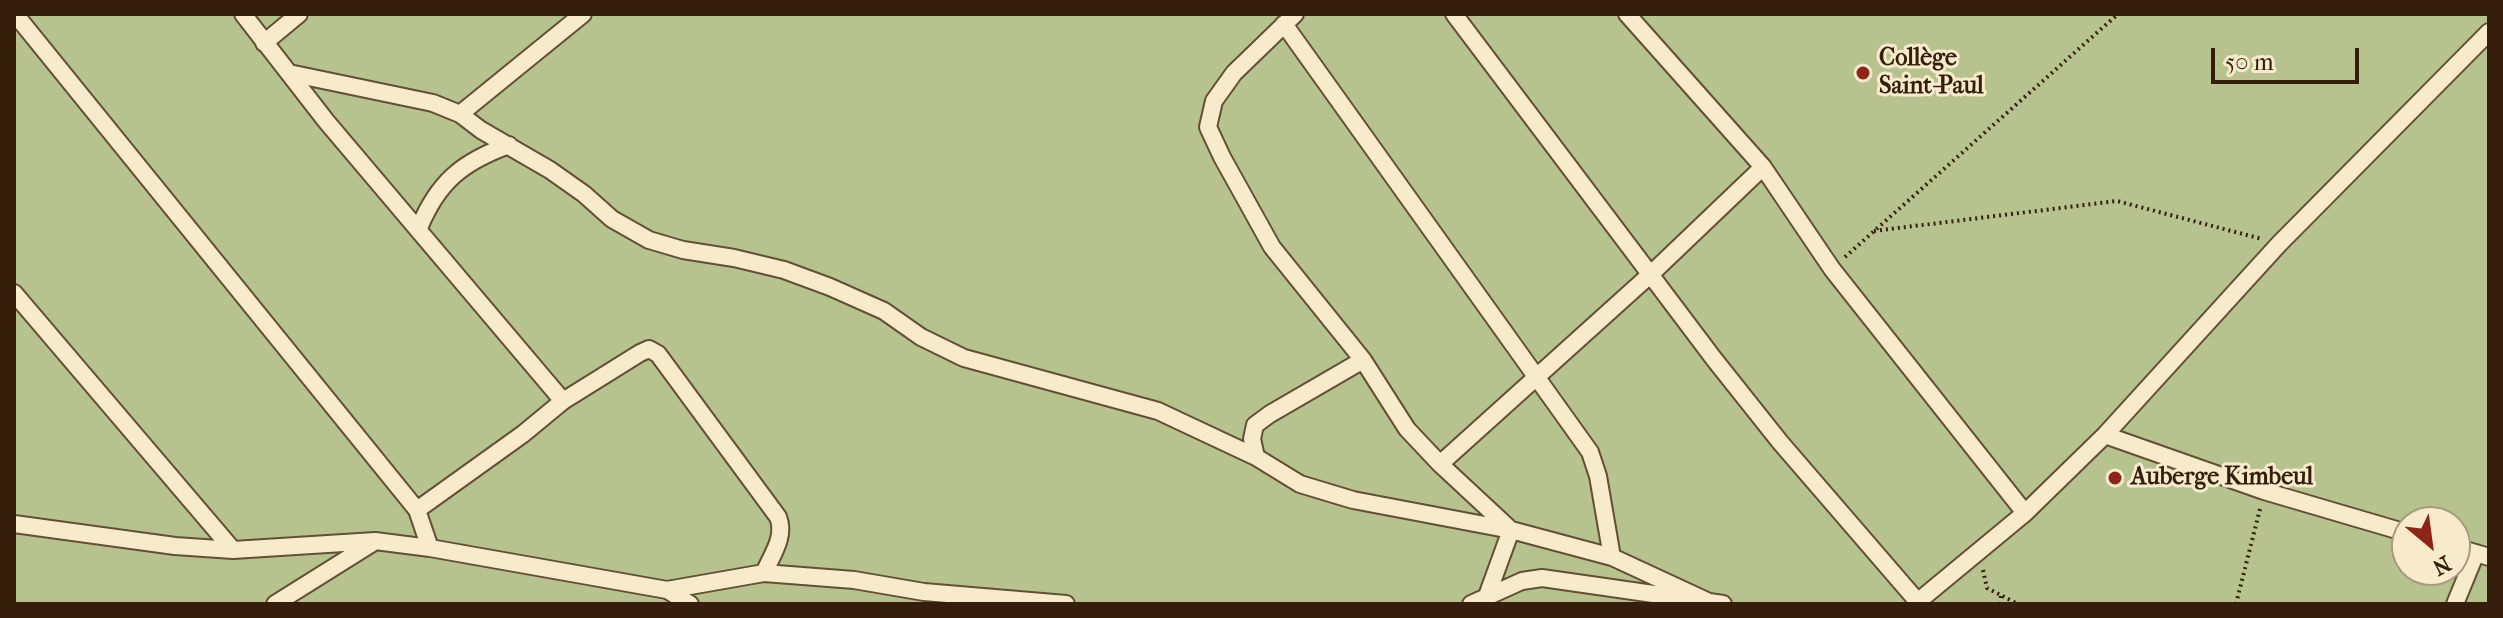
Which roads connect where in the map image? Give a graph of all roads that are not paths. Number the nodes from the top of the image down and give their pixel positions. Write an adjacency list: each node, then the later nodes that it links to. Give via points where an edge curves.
1 (15, 14): 23 (street)
2 (243, 14): 9 (street)
3 (299, 14): 9 (street)
4 (583, 14): 11 (street)
5 (1454, 14): 15 (street)
6 (1627, 14): 13 (street)
7 (1290, 19): 17 (street, via 1234,73 1214,101 1208,127 1272,247); 18 (street)
8 (2489, 32): 20 (street, via 2279,244)
9 (264, 43): 10 (street)
10 (289, 73): 11 (street, via 433,103); 14 (street)
11 (460, 114): 12 (street)
12 (509, 145): 14 (street, via 457,170 430,202); 21 (street, via 649,240 784,270 884,311 964,358 1158,411)
13 (1763, 167): 15 (street); 24 (street, via 1832,269)
14 (419, 228): 19 (street)
15 (1652, 273): 18 (street); 37 (street, via 1714,359)
16 (14, 293): 30 (street)
17 (1363, 360): 21 (street, via 1255,425); 22 (street, via 1407,429)
18 (1536, 376): 22 (street); 32 (street, via 1590,452)
19 (563, 401): 23 (street); 33 (street, via 640,353 649,349 658,354 778,517 781,535)
20 (2105, 435): 24 (street); 26 (street)
21 (1256, 457): 27 (street, via 1300,484 1353,500)
22 (1440, 464): 27 (street)
23 (417, 510): 29 (street)
24 (2025, 513): 37 (street)
25 (14, 524): 30 (street)
26 (2391, 528)
27 (1511, 530): 32 (street); 35 (street)
28 (375, 541): 29 (street); 30 (street); 38 (street)
29 (430, 548): 34 (street)
30 (233, 550)
31 (2483, 555): 42 (street)
32 (1612, 557): 36 (street)
33 (764, 573): 34 (street); 40 (street)
34 (667, 590): 39 (street)
35 (1487, 596): 36 (street, via 1542,578); 41 (street)
36 (1715, 602)
37 (1916, 603)
38 (275, 604)
39 (690, 604)
40 (1066, 604)
41 (1471, 604)
42 (2455, 604)

